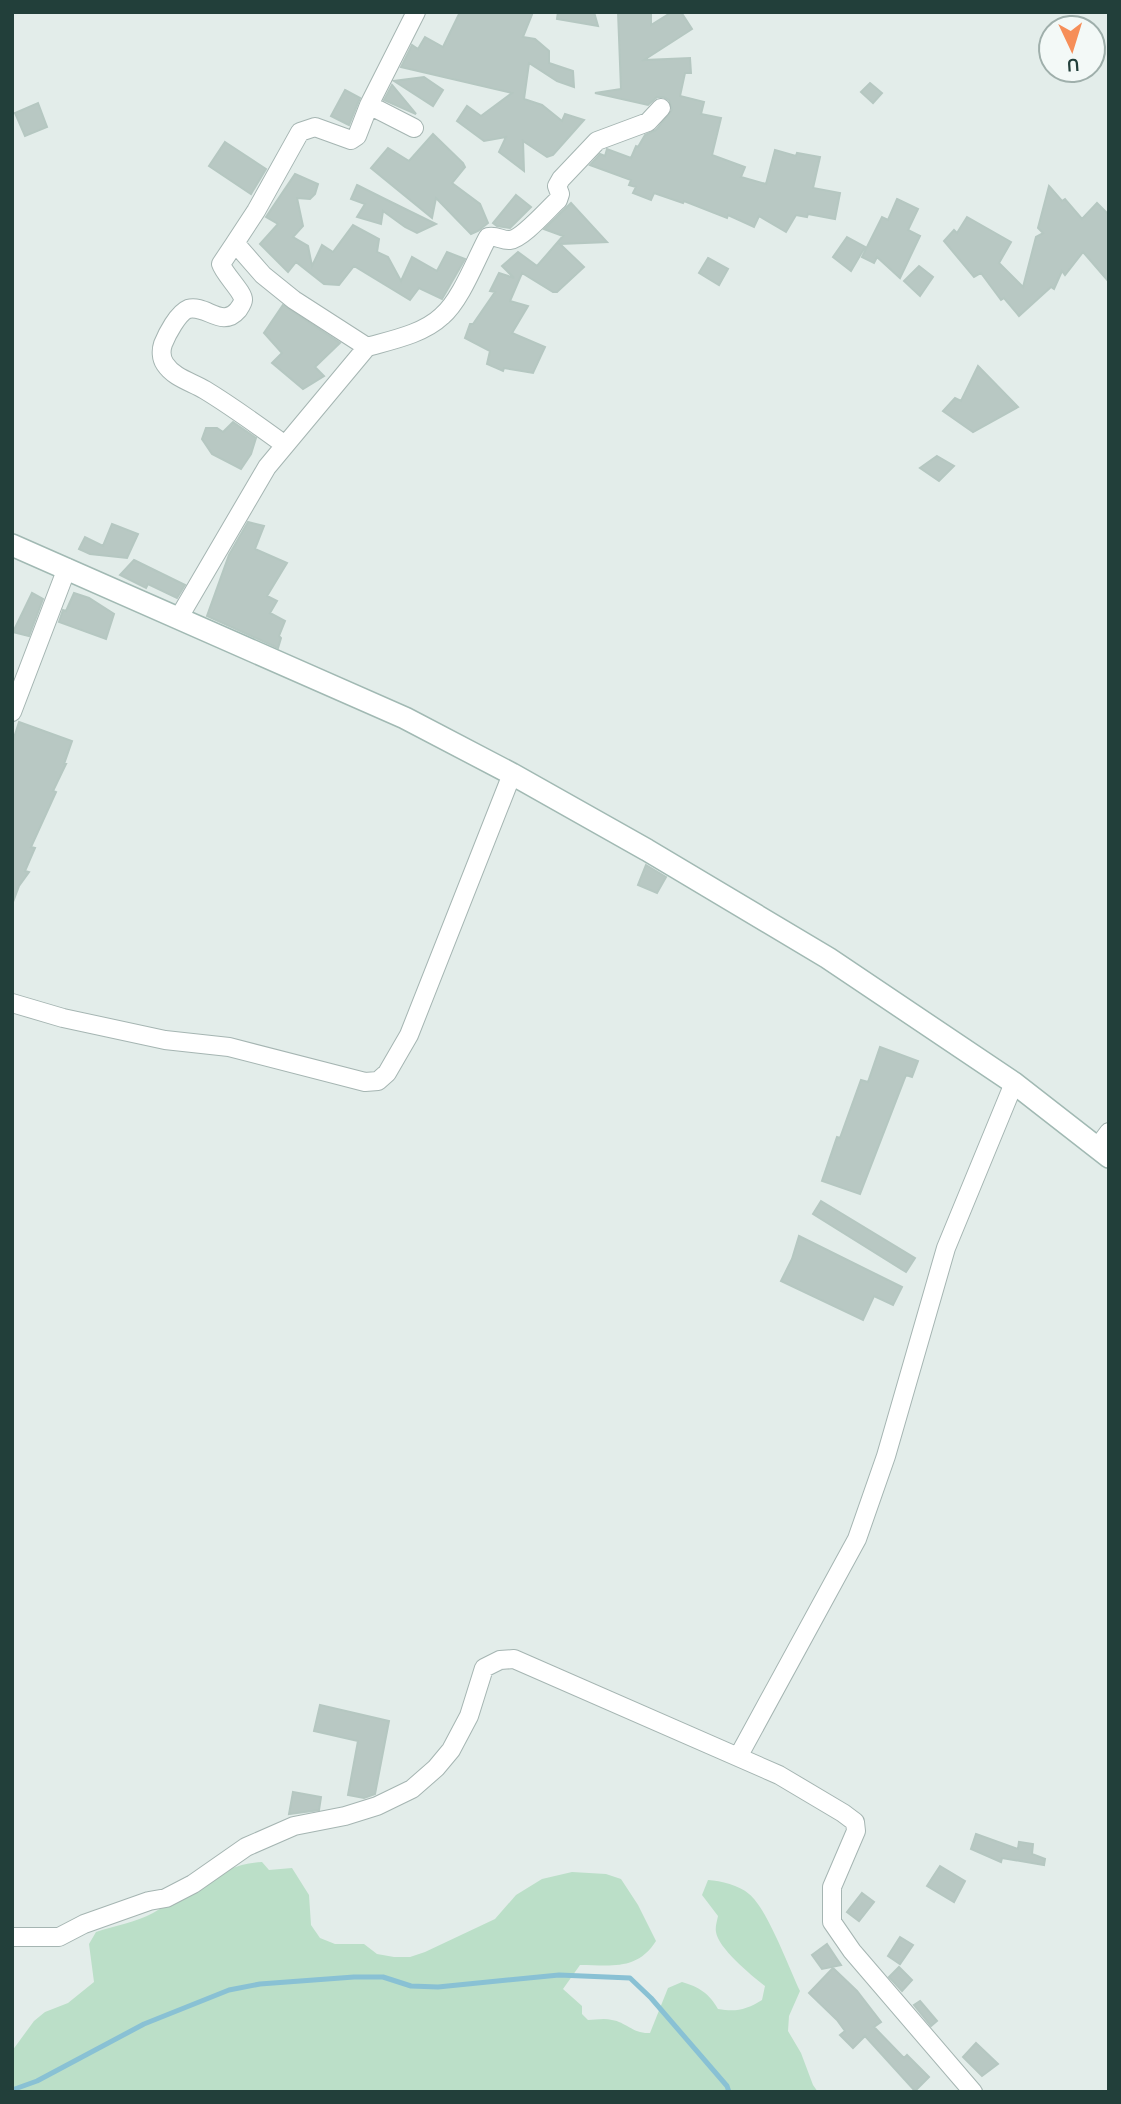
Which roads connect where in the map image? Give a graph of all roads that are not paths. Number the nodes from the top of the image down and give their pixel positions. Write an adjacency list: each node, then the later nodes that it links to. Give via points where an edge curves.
1 (416, 12): 2 (street)
2 (369, 105): 4 (street); 5 (street, via 353,139 315,127 296,135)
3 (661, 108): 6 (street, via 648,122 597,141 561,178 558,200 521,235 511,240 488,237 443,316)
4 (414, 128)
5 (235, 243): 6 (street, via 263,275 294,300); 7 (street, via 221,264 242,295 241,306 227,318 185,311 161,356 177,376)
6 (367, 347): 7 (street)
7 (285, 445): 10 (street, via 267,467)
8 (12, 545): 9 (street)
9 (67, 568): 10 (street); 11 (street)
10 (178, 619): 12 (street, via 405,718)
11 (12, 712)
12 (512, 774): 13 (street, via 409,1035 379,1081 365,1082 229,1047 165,1040); 14 (street, via 828,958)
13 (12, 1003)
14 (1014, 1083): 15 (street); 16 (street, via 946,1248 894,1430 857,1539)
15 (1105, 1145)
16 (738, 1757): 17 (street, via 514,1659 500,1660 484,1668 469,1716 451,1750 412,1789 377,1806 294,1826 246,1847 166,1898 84,1924 59,1937); 18 (street, via 855,1822 856,1831 832,1887 832,1922)
17 (12, 1937)
18 (973, 2092)

